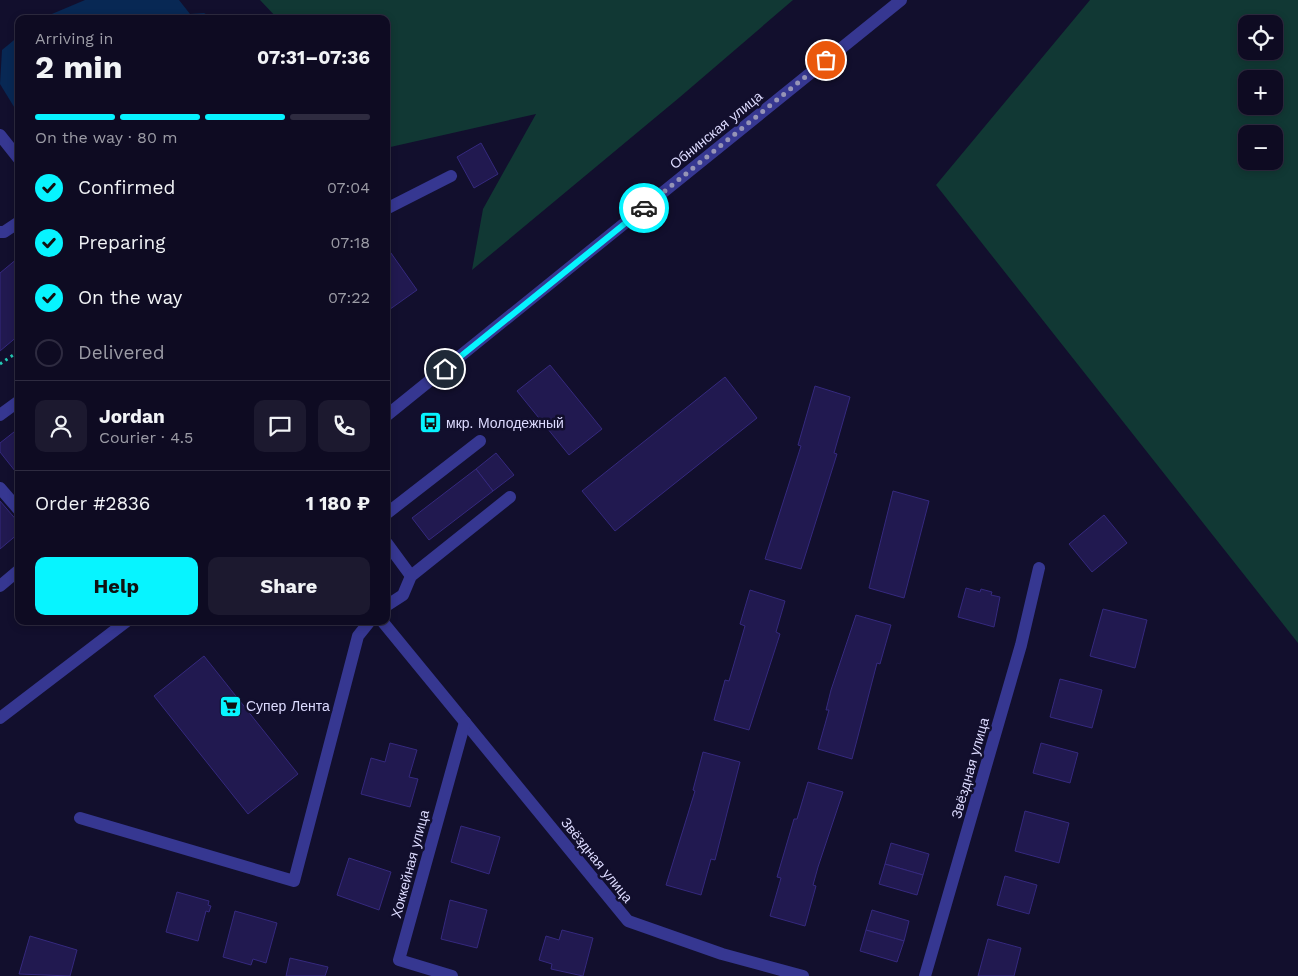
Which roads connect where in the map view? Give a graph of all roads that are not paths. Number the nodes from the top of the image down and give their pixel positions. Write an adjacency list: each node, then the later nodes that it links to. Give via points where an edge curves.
1 (901, 0): 9 (street, Обнинская улица)
2 (0, 135): 3 (street)
3 (15, 154)
4 (451, 176): 5 (street)
5 (390, 207)
6 (15, 224): 7 (street)
7 (1, 233)
8 (15, 404): 10 (street)
9 (390, 413)
10 (0, 415)
11 (480, 442): 15 (street)
12 (0, 488): 14 (street)
13 (510, 497): 19 (street)
14 (15, 505)
15 (390, 511)
16 (390, 547): 19 (street)
17 (1039, 568): 30 (street, Звёздная улица, via 1021,646)
18 (15, 573): 20 (street)
19 (411, 576): 21 (street, via 403,595)
20 (0, 586)
21 (390, 603)
22 (122, 625): 25 (street)
23 (367, 625): 27 (street, via 358,636 294,880)
24 (385, 625): 26 (street, Звёздная улица)
25 (0, 718)
26 (465, 722): 28 (street, Хоккейная улица, via 399,960); 29 (street, Звёздная улица, via 628,921 722,954)
27 (80, 818)
28 (452, 976)
29 (803, 976)
30 (924, 976)

